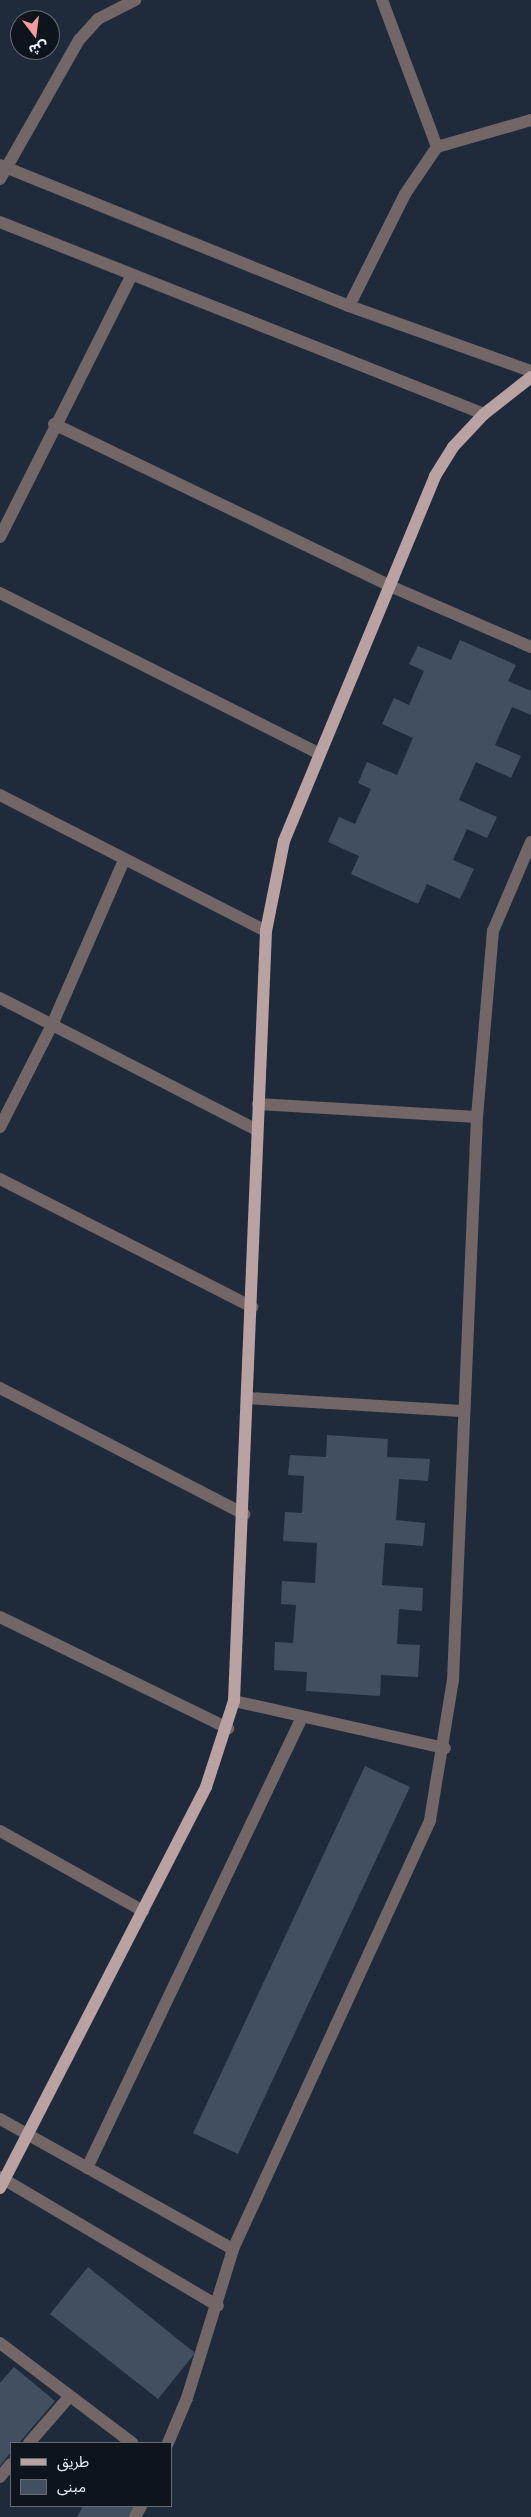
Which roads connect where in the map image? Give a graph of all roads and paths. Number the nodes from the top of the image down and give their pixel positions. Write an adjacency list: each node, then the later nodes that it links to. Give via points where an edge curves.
1 (135, 0): 5 (street, via 98,19 79,40)
2 (382, 0): 4 (street)
3 (531, 120): 4 (street)
4 (437, 147): 9 (street, via 405,194)
5 (3, 166): 6 (street); 9 (street)
6 (0, 179)
7 (0, 222): 8 (street)
8 (132, 275): 12 (street); 13 (street)
9 (349, 306): 10 (street)
10 (531, 372)
11 (531, 377): 12 (main road)
12 (484, 414): 15 (main road, via 453,447 435,476)
13 (54, 424): 14 (street); 15 (street)
14 (0, 536)
15 (390, 586): 17 (street); 18 (main road)
16 (0, 593): 18 (street)
17 (531, 647)
18 (320, 754): 22 (main road, via 284,842)
19 (0, 795): 21 (street)
20 (531, 842): 26 (street, via 493,931)
21 (124, 860): 22 (street); 24 (street)
22 (266, 931): 25 (main road)
23 (0, 998): 24 (street)
24 (52, 1025): 27 (street); 28 (street)
25 (258, 1104): 26 (street); 28 (main road)
26 (476, 1117): 33 (street)
27 (0, 1127)
28 (257, 1130): 30 (main road)
29 (0, 1179): 30 (street)
30 (252, 1307): 32 (main road)
31 (0, 1388): 34 (street)
32 (248, 1398): 33 (street); 34 (main road)
33 (462, 1411): 39 (street, via 453,1680)
34 (244, 1514): 36 (main road)
35 (0, 1617): 38 (street)
36 (234, 1701): 37 (street); 38 (main road)
37 (301, 1719): 39 (street); 44 (street)
38 (228, 1728): 41 (main road, via 206,1787)
39 (445, 1748): 46 (street, via 430,1820)
40 (0, 1831): 41 (street)
41 (143, 1912): 43 (main road)
42 (0, 2119): 43 (street)
43 (29, 2136): 44 (street); 45 (main road)
44 (87, 2168): 46 (street)
45 (1, 2182): 47 (street)
46 (233, 2248): 47 (street)
47 (218, 2306): 52 (street)
48 (0, 2343): 49 (street)
49 (70, 2396): 50 (street); 51 (street)
50 (30, 2442)
51 (131, 2442)
52 (168, 2442)
53 (10, 2465): 54 (street)
54 (0, 2477)

